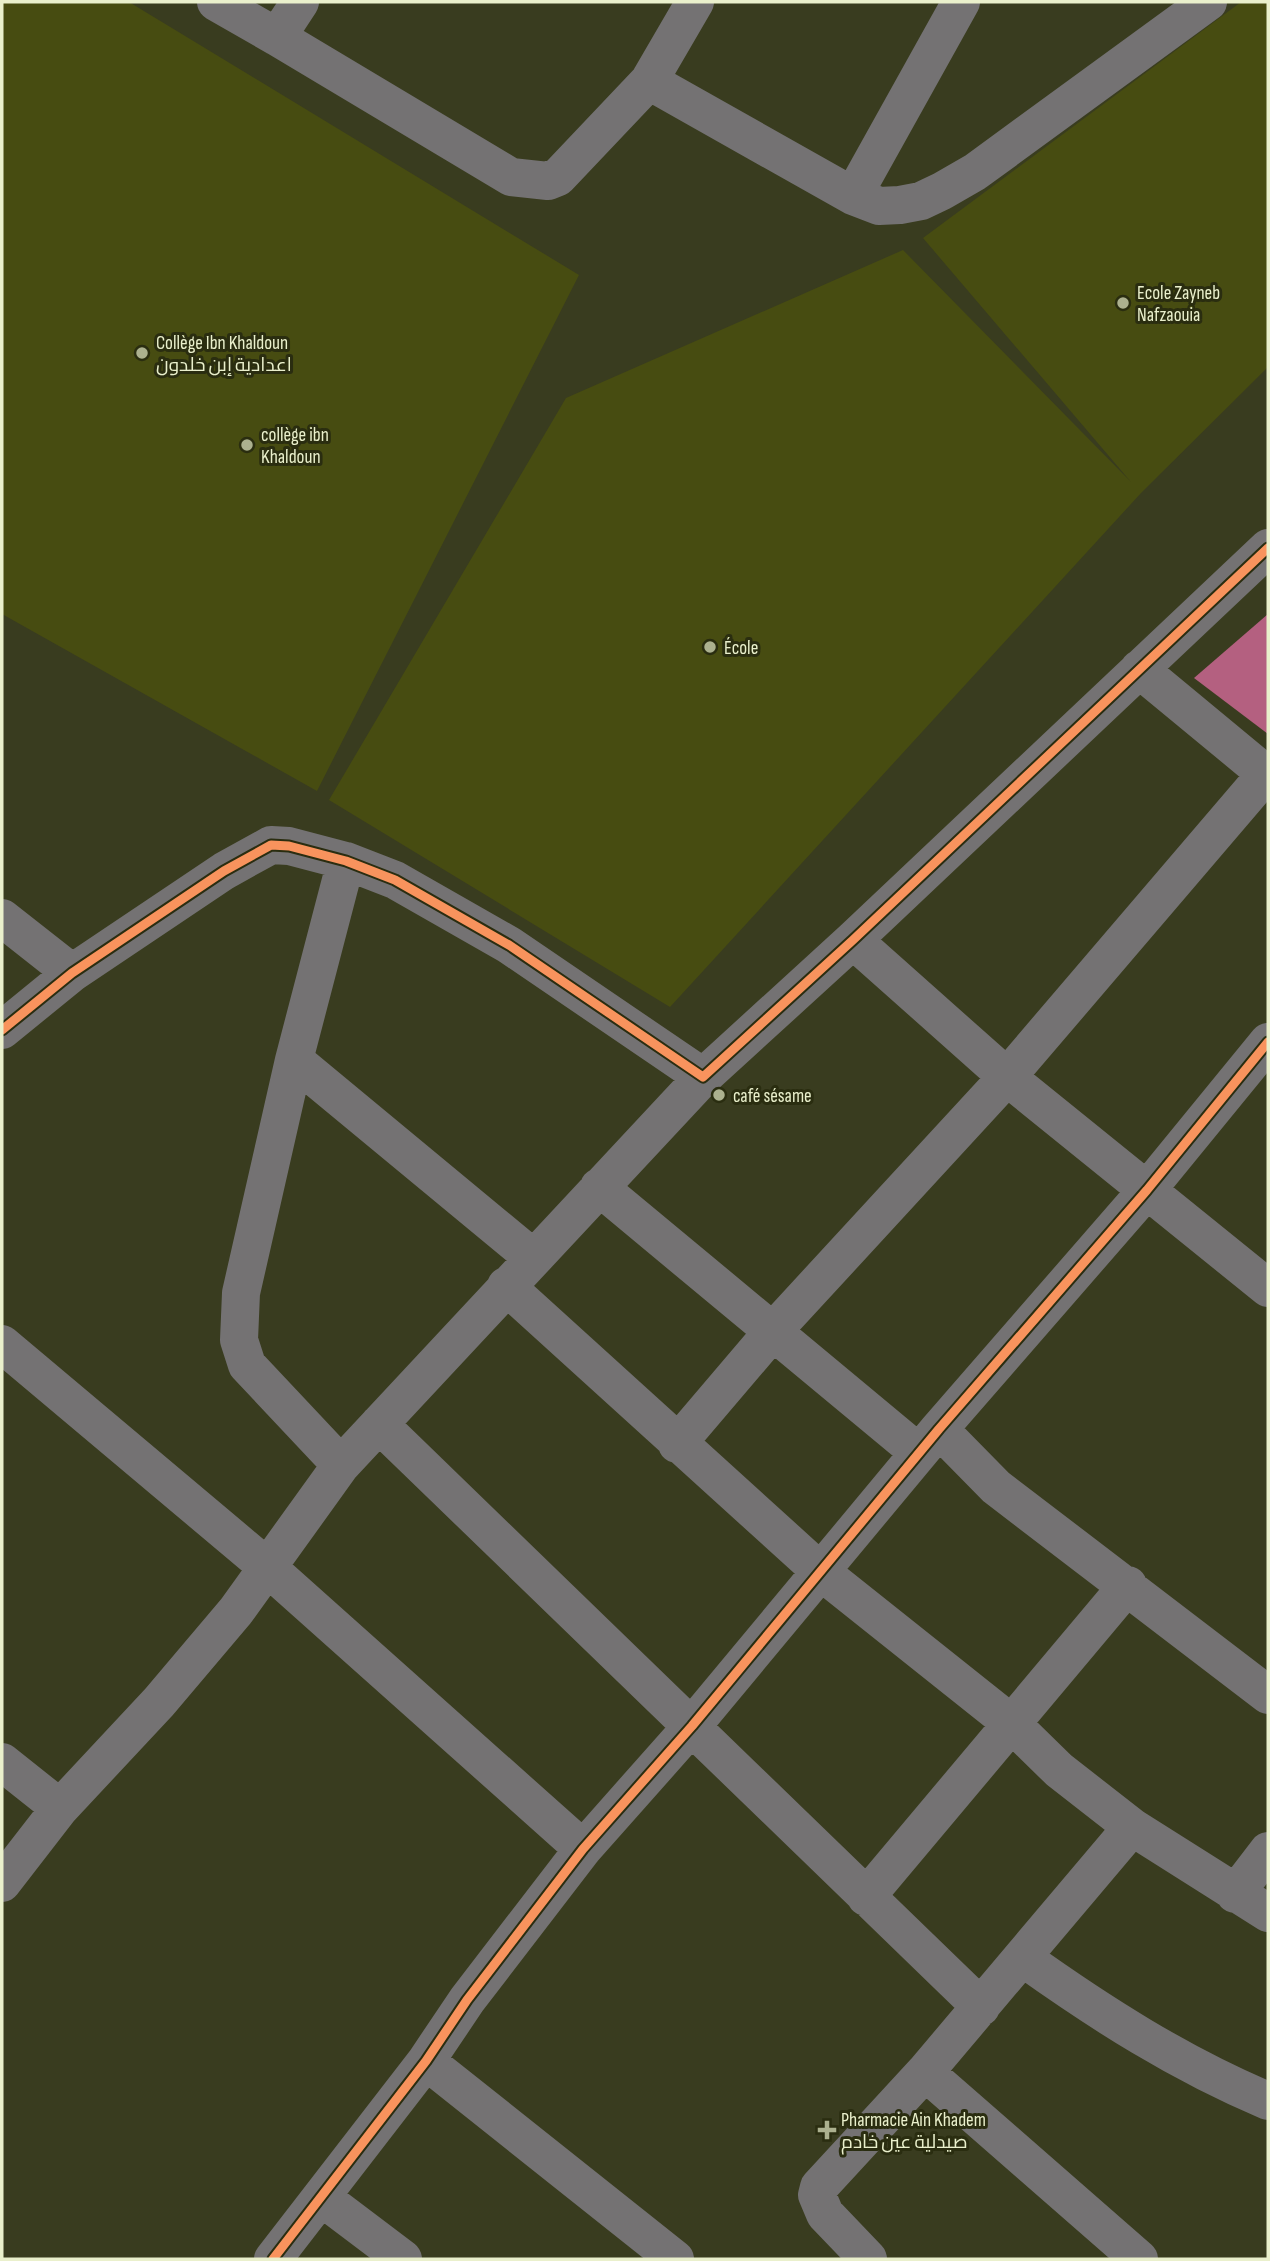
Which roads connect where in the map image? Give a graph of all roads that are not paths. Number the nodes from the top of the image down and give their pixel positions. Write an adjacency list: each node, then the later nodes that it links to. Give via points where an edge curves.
1 (216, 2): 6 (street)
2 (300, 2): 6 (street)
3 (695, 2): 7 (street)
4 (961, 2): 8 (street)
5 (1209, 2): 8 (street, via 975,172 942,191 900,205 879,206)
6 (277, 37): 7 (street, via 511,177 532,181 558,177)
7 (649, 81): 8 (street)
8 (853, 196)
9 (1268, 548): 10 (street)
10 (1139, 668): 11 (street); 14 (street)
11 (1267, 775): 20 (street)
12 (346, 861): 15 (street, via 289,846 257,850); 18 (street); 19 (street, via 395,880 509,945)
13 (2, 918): 15 (street)
14 (853, 940): 19 (street); 20 (street)
15 (72, 973): 16 (street)
16 (2, 1030)
17 (1268, 1042): 22 (street)
18 (294, 1060): 23 (street); 31 (street, via 242,1293 239,1340 247,1365)
19 (703, 1077): 21 (street)
20 (1007, 1077): 22 (street); 26 (street)
21 (599, 1187): 23 (street); 26 (street)
22 (1147, 1190): 25 (street); 29 (street)
23 (533, 1258): 24 (street)
24 (506, 1286): 28 (street); 30 (street)
25 (1268, 1288)
26 (774, 1331): 29 (street); 30 (street)
27 (2, 1344): 32 (street)
28 (379, 1424): 31 (street); 37 (street)
29 (929, 1441): 33 (street); 34 (street)
30 (677, 1444): 33 (street)
31 (341, 1465): 32 (street)
32 (267, 1567): 39 (street, via 159,1702); 41 (street)
33 (820, 1571): 36 (street); 37 (street)
34 (1129, 1585): 35 (street); 36 (street)
35 (1268, 1695)
36 (1012, 1724): 40 (street, via 1059,1770); 45 (street)
37 (692, 1726): 41 (street); 45 (street)
38 (2, 1762): 39 (street)
39 (60, 1808): 43 (street)
40 (1132, 1827): 44 (street); 47 (street)
41 (583, 1849): 49 (street, via 474,1990)
42 (1268, 1851): 44 (street)
43 (2, 1883)
44 (1235, 1894): 46 (street)
45 (866, 1897): 48 (street)
46 (1268, 1913)
47 (1023, 1958): 48 (street); 51 (street, via 1173,2056)
48 (981, 2007): 50 (street)
49 (426, 2061): 52 (street); 55 (street)
50 (925, 2072): 56 (street, via 817,2195 825,2214); 57 (street)
51 (1268, 2101)
52 (321, 2197): 53 (street); 54 (street)
53 (273, 2259)
54 (403, 2259)
55 (675, 2259)
56 (868, 2259)
57 (1139, 2259)

